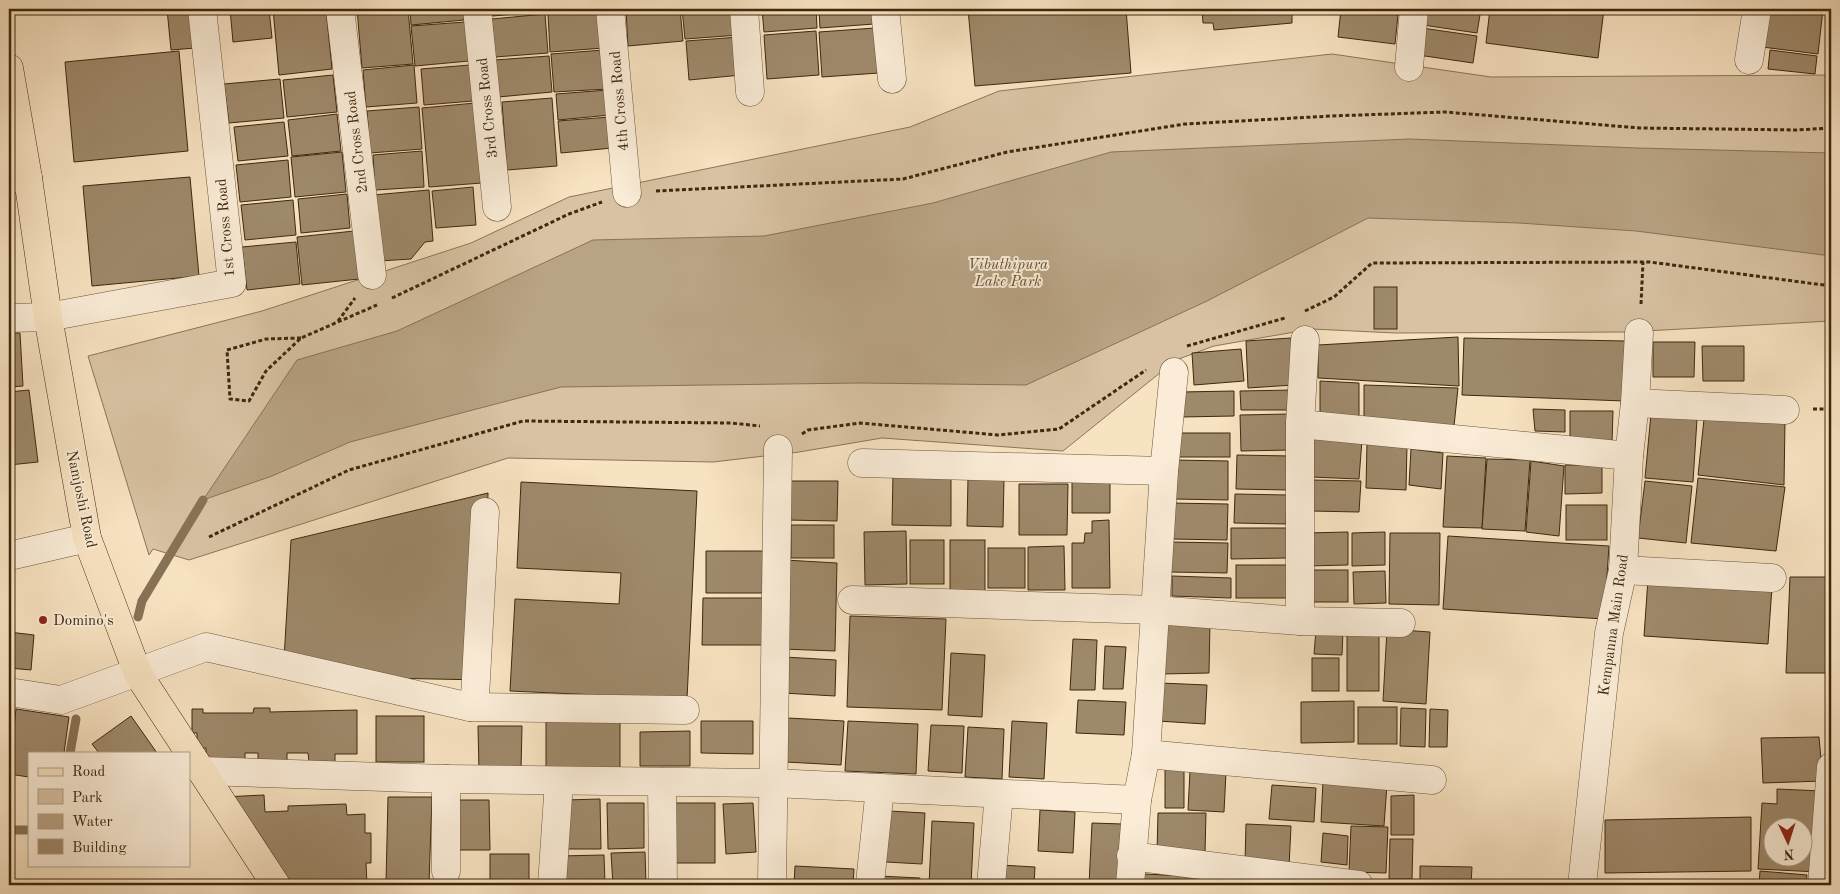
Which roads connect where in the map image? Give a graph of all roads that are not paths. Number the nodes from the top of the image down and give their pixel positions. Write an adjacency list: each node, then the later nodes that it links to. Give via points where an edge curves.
1 (202, 9): 18 (street, 1st Cross Road, via 232,283)
2 (340, 9): 17 (street, 2nd Cross Road)
3 (477, 9): 16 (street, 3rd Cross Road)
4 (610, 9): 15 (street, 4th Cross Road)
5 (744, 9): 13 (street)
6 (885, 9): 12 (street)
7 (1414, 9): 10 (street)
8 (1758, 9): 9 (street)
9 (1749, 60)
10 (1409, 67)
11 (9, 68): 14 (main road, Namjoshi Road)
12 (892, 79)
13 (750, 92)
14 (18, 178): 18 (main road, Namjoshi Road)
15 (627, 193)
16 (497, 207)
17 (372, 275)
18 (48, 317): 19 (street, 1st Cross Road); 31 (main road, Namjoshi Road)
19 (9, 318)
20 (1639, 333): 23 (street, Kempanna Main Road)
21 (1305, 340): 25 (street)
22 (1174, 372): 29 (street)
23 (1635, 403): 24 (street); 27 (street, Kempanna Main Road)
24 (1785, 410)
25 (1300, 424): 27 (street); 37 (street)
26 (774, 438): 50 (street)
27 (1629, 456): 33 (street, Kempanna Main Road)
28 (862, 463): 29 (street)
29 (1164, 471): 36 (street)
30 (485, 512): 41 (street, via 474,697)
31 (87, 538): 32 (street); 39 (main road, Namjoshi Road)
32 (9, 556)
33 (1623, 570): 34 (street); 64 (street, Kempanna Main Road, via 1609,633)
34 (1772, 578)
35 (852, 600): 36 (street)
36 (1155, 610): 37 (street); 43 (street)
37 (1300, 621): 38 (street)
38 (1401, 624)
39 (138, 674): 40 (street, via 61,700); 41 (street, via 206,647); 45 (main road, Namjoshi Road)
40 (9, 692)
41 (470, 707): 42 (street)
42 (685, 710)
43 (1146, 754): 47 (street); 53 (street)
44 (1831, 767): 65 (street)
45 (203, 771): 46 (street); 58 (main road, Namjoshi Road)
46 (446, 779): 48 (street); 55 (street)
47 (1432, 780)
48 (559, 781): 49 (street); 59 (street)
49 (662, 782): 50 (street); 60 (street)
50 (773, 783): 51 (street); 57 (street)
51 (880, 788): 52 (street); 56 (street)
52 (999, 794): 53 (street); 61 (street)
53 (1137, 800): 54 (street)
54 (1132, 856): 62 (street); 63 (street)
55 (446, 872)
56 (870, 883)
57 (772, 884)
58 (276, 885)
59 (552, 885)
60 (663, 885)
61 (991, 885)
62 (1130, 885)
63 (1359, 885)
64 (1582, 885)
65 (1822, 885)

